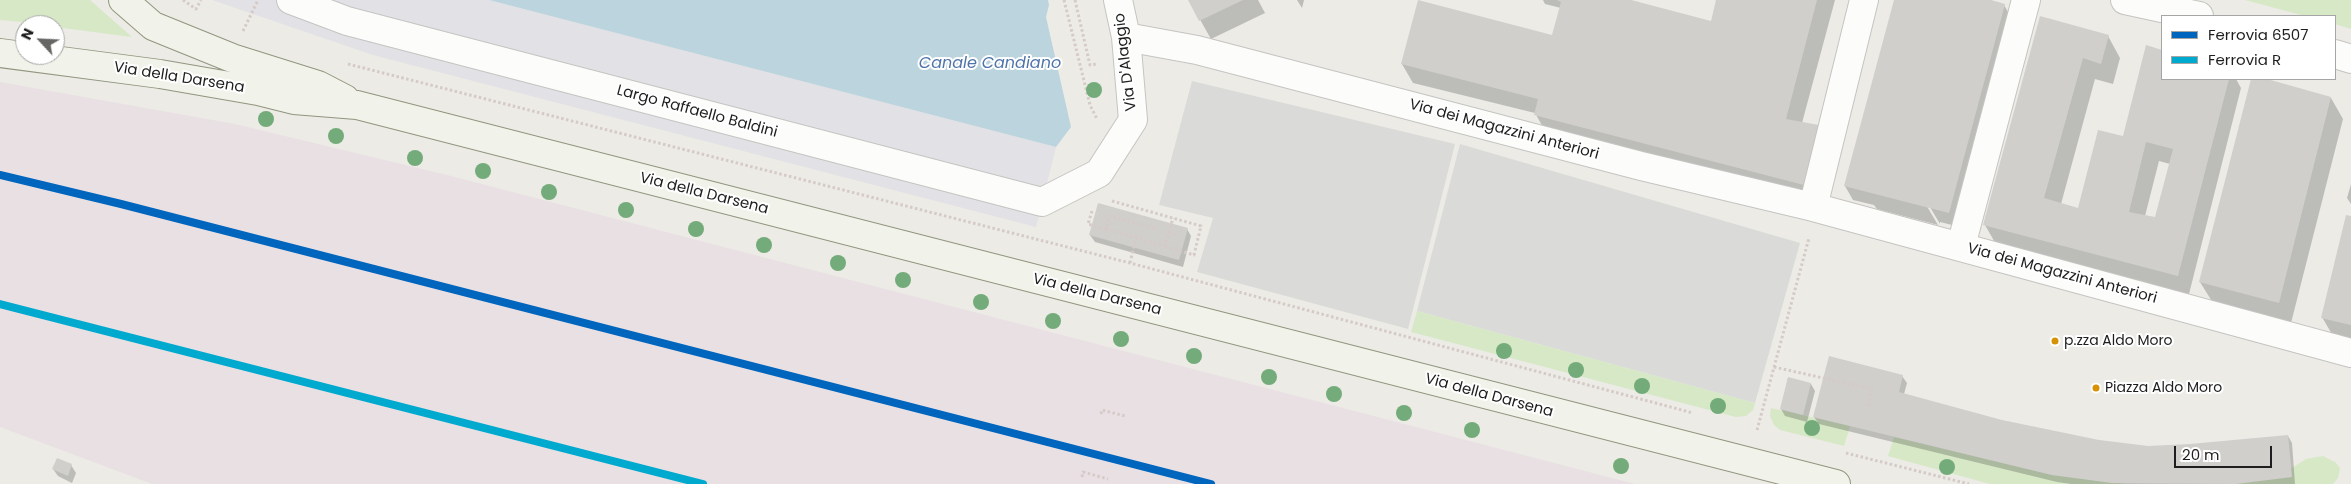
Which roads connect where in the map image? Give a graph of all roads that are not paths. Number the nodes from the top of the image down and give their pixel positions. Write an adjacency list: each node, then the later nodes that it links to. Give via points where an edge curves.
1 (123, 0): 12 (street, Via della Darsena, via 153,26 232,58 318,85)
2 (292, 0): 13 (street, Largo Raffaello Baldini, via 347,21 1042,202)
3 (1118, 0): 8 (street, Via D'Alaggio)
4 (1864, 0): 14 (street)
5 (2026, 0): 15 (street, Via dei Magazzini Anteriori)
6 (2127, 0): 7 (street)
7 (2192, 10)
8 (1126, 37): 13 (street, Via D'Alaggio, via 1132,120); 14 (street, Via dei Magazzini Anteriori, via 1197,50 1641,166)
9 (0, 53): 12 (street, Via della Darsena, via 160,74 294,100)
10 (2336, 54): 11 (street)
11 (2351, 59)
12 (357, 105): 17 (street, Via della Darsena)
13 (1099, 173)
14 (1812, 207): 15 (street, Via dei Magazzini Anteriori)
15 (1954, 245): 16 (street, Via dei Magazzini Anteriori)
16 (2351, 353)
17 (1836, 484)

